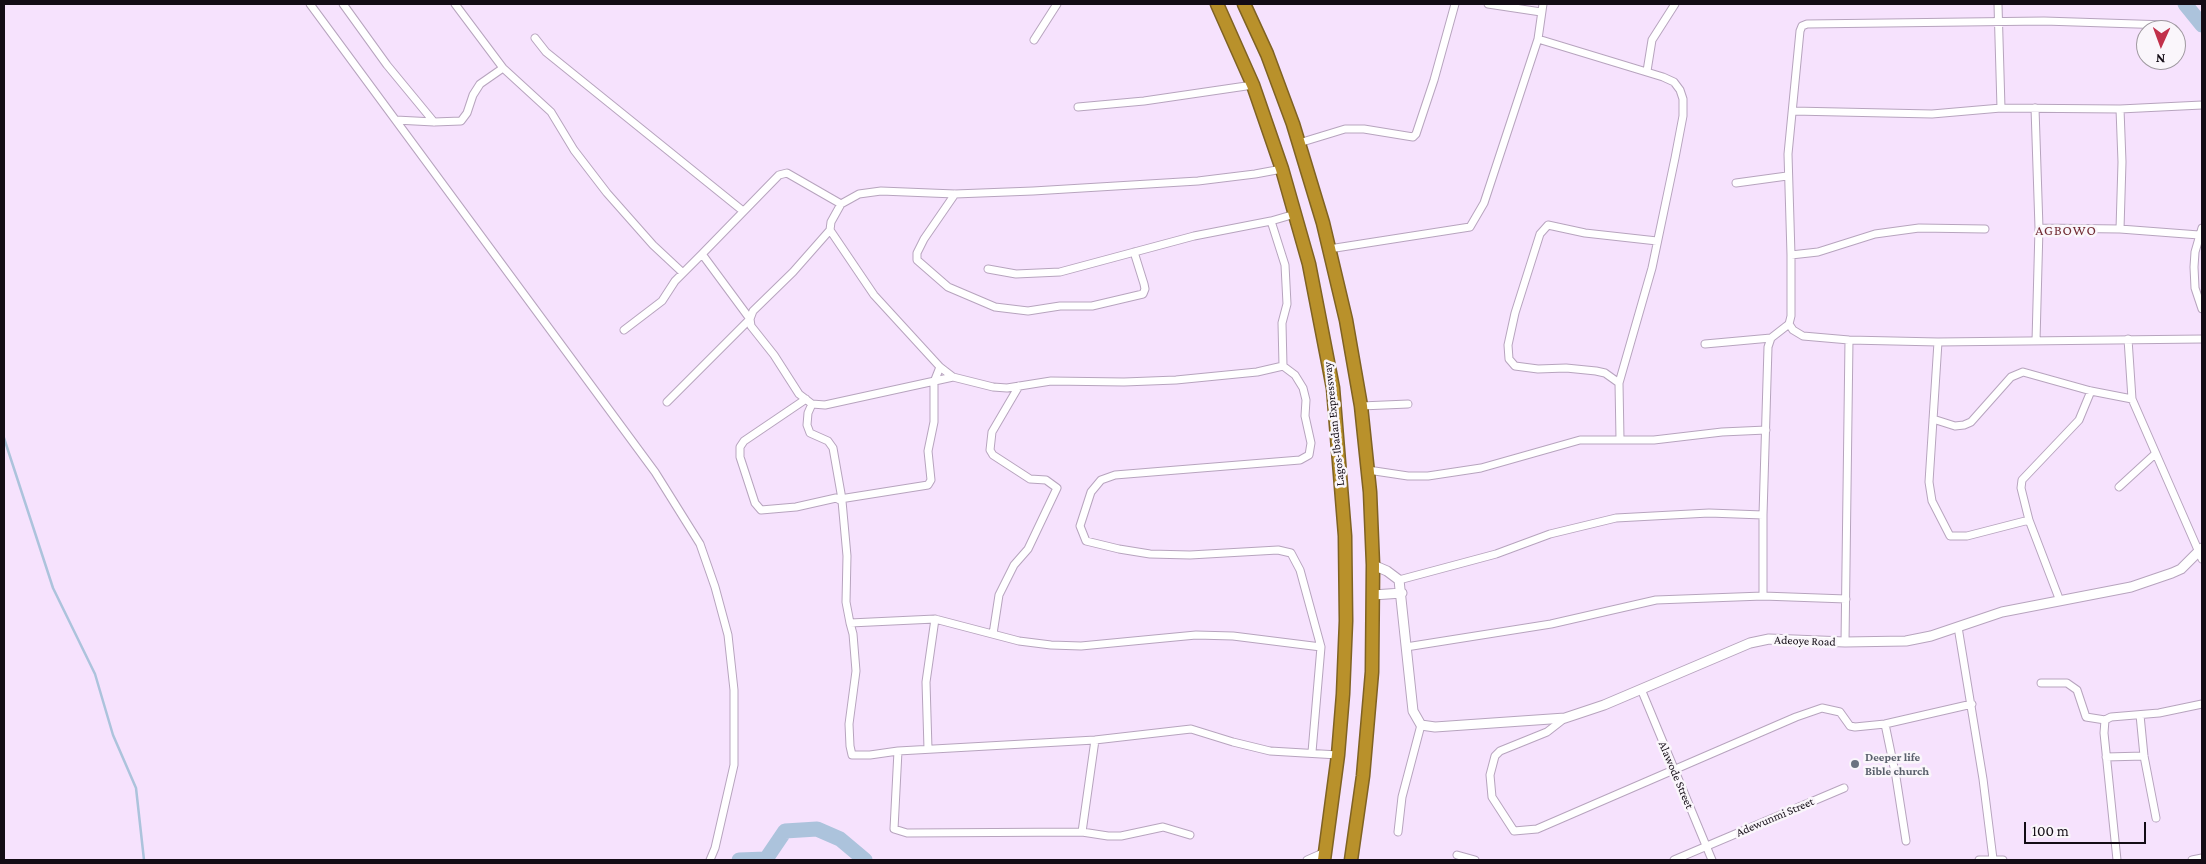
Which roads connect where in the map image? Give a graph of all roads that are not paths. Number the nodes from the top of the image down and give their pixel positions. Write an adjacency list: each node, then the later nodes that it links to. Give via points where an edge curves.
1 (310, 4): 27 (street)
2 (343, 4): 28 (street)
3 (455, 4): 18 (street)
4 (1058, 4): 16 (street)
5 (1217, 4): 20 (highway, Lagos-Ibadan Expressway)
6 (1244, 4): 29 (highway, Lagos-Ibadan Expressway, via 1267,54)
7 (1455, 4): 29 (street, via 1434,80 1413,137 1345,129)
8 (1488, 4): 12 (street)
9 (1543, 4): 12 (street)
10 (1675, 4): 19 (street, via 1652,40)
11 (1998, 4): 13 (street)
12 (1541, 12): 17 (street)
13 (1998, 23): 14 (street); 23 (street); 26 (street, via 1802,26)
14 (2136, 24)
15 (534, 38): 35 (street, via 546,52)
16 (1034, 40)
17 (1538, 40): 19 (street); 44 (street, via 1487,196 1470,227)
18 (503, 68): 28 (street, via 480,84 467,113 460,120); 49 (street, via 551,112 574,150 607,193 653,245)
19 (1647, 71): 43 (street, via 1674,82 1683,99 1683,116)
20 (1252, 85): 22 (street); 30 (highway, Lagos-Ibadan Expressway)
21 (2202, 105): 25 (street)
22 (1078, 107)
23 (2001, 108): 24 (street); 26 (street, via 1932,114)
24 (2035, 108): 25 (street); 39 (street)
25 (2120, 109): 40 (street)
26 (1793, 111): 31 (street)
27 (396, 120): 28 (street); 126 (street, via 655,472 700,544 728,634 734,690 734,764)
28 (434, 122)
29 (1299, 144): 44 (highway, Lagos-Ibadan Expressway)
30 (1282, 169): 33 (street, via 1198,181); 36 (highway, Lagos-Ibadan Expressway)
31 (1787, 176): 32 (street); 47 (street)
32 (1736, 184)
33 (955, 194): 34 (street, via 881,191 859,194); 45 (street, via 920,246 917,260 948,287 995,307 1028,311 1092,306 1143,294 1144,284)
34 (841, 204): 35 (street, via 787,173 779,175); 41 (street)
35 (743, 211): 46 (street)
36 (1295, 214): 37 (street); 111 (highway, Lagos-Ibadan Expressway, via 1309,264 1333,388 1345,536 1345,639)
37 (1271, 221): 45 (street); 61 (street, via 1285,265 1287,304 1282,323)
38 (1985, 228): 47 (street, via 1919,228 1875,234 1818,252)
39 (2039, 228): 40 (street); 58 (street)
40 (2120, 229): 42 (street)
41 (830, 230): 51 (street, via 753,311); 62 (street, via 874,295)
42 (2201, 231): 50 (street, via 2194,267 2195,288)
43 (1657, 241): 65 (street); 65 (street, via 1548,225 1540,234 1515,313 1508,345 1509,359 1515,366 1596,371)
44 (1329, 249): 73 (highway, Lagos-Ibadan Expressway)
45 (1134, 252): 48 (street, via 1047,273 1016,274)
46 (702, 254): 49 (street); 51 (street)
47 (1791, 255): 52 (street, via 1792,299)
48 (988, 269)
49 (683, 272): 53 (street, via 662,301)
50 (2202, 309)
51 (750, 319): 68 (street, via 751,326 799,394); 70 (street)
52 (1788, 324): 54 (street); 57 (street, via 1803,336)
53 (624, 330)
54 (1770, 338): 60 (street); 75 (street)
55 (2128, 339): 56 (street); 58 (street); 69 (street)
56 (2202, 339)
57 (1849, 340): 59 (street); 89 (street)
58 (2036, 341): 59 (street)
59 (1938, 342): 74 (street)
60 (1705, 344)
61 (1283, 366): 66 (street, via 1257,372 1176,380 1051,381); 96 (street, via 1295,375 1303,388 1311,443 1309,455 1300,460 1115,475 1101,480 1091,492 1080,526 1086,541 1150,554 1278,550 1291,554 1300,570)
62 (940, 367): 63 (street); 64 (street)
63 (953, 377): 64 (street); 66 (street, via 993,387)
64 (934, 382): 71 (street, via 834,403); 80 (street, via 928,485)
65 (1619, 383): 76 (street)
66 (1019, 386): 94 (street, via 992,432 990,450 1030,479 1046,480 1057,488 1028,549 1014,565 999,594)
67 (2091, 392): 69 (street); 74 (street, via 2023,372 2011,378 1971,422 1955,426); 82 (street, via 2079,420 2022,480)
68 (806, 399): 71 (street); 80 (street, via 744,441 740,450 742,463 756,506 761,510)
69 (2132, 399): 77 (street)
70 (667, 402)
71 (812, 404): 80 (street, via 807,425 810,433 828,441 833,448)
72 (1408, 404): 73 (street)
73 (1361, 406): 78 (highway, Lagos-Ibadan Expressway)
74 (1933, 419): 82 (street, via 1929,482 1932,501 1950,536 1966,536)
75 (1766, 430): 76 (street, via 1654,440); 81 (street)
76 (1620, 439): 78 (street, via 1580,440 1481,468 1445,474 1408,476)
77 (2155, 454): 79 (street); 83 (street)
78 (1368, 470): 84 (highway, Lagos-Ibadan Expressway)
79 (2119, 488)
80 (841, 499): 92 (street)
81 (1763, 514): 85 (street, via 1616,518 1550,534 1496,554); 88 (street)
82 (2029, 520): 90 (street)
83 (2201, 554): 90 (street, Adeoye Road, via 2172,573 2131,587)
84 (1373, 565): 85 (street); 87 (highway, Lagos-Ibadan Expressway)
85 (1400, 580): 86 (street)
86 (1402, 593): 87 (street); 97 (street)
87 (1373, 595): 128 (highway, Lagos-Ibadan Expressway, via 1372,672)
88 (1763, 596): 89 (street); 97 (street, via 1656,600 1551,624)
89 (1846, 599): 95 (street)
90 (2060, 601): 93 (street, Adeoye Road, via 2002,612)
91 (935, 619): 92 (street); 94 (street); 108 (street, via 926,682)
92 (850, 623): 109 (street, via 856,671 849,724 852,755)
93 (1958, 627): 95 (street, Adeoye Road, via 1906,641); 100 (street)
94 (993, 634): 96 (street, via 1051,645 1081,646 1196,635 1233,636)
95 (1845, 642): 99 (street, Adeoye Road, via 1769,639 1750,643)
96 (1321, 647): 110 (street)
97 (1406, 647): 106 (street, via 1413,711)
98 (2041, 683): 104 (street, via 2067,683 2077,690 2086,716)
99 (1641, 689): 103 (street, Adeoye Road); 114 (street, Alawode Street)
100 (1972, 704): 105 (street); 125 (street)
101 (2202, 704): 102 (street)
102 (2140, 715): 104 (street); 112 (street)
103 (1565, 718): 106 (street, Adeoye Road, via 1435,727); 114 (street, via 1547,732 1495,756 1490,775 1492,798 1514,831 1537,828)
104 (2105, 720): 113 (street)
105 (1885, 724): 114 (street, via 1852,727 1840,712 1822,708); 120 (street)
106 (1421, 725): 118 (street, via 1402,797)
107 (1095, 740): 108 (street); 110 (street, via 1191,729 1270,750); 117 (street)
108 (928, 749): 109 (street)
109 (898, 751): 117 (street, via 894,829 920,835)
110 (1312, 752): 111 (street)
111 (1338, 755): 123 (highway, Lagos-Ibadan Expressway)
112 (2144, 756): 113 (street); 116 (street)
113 (2106, 757): 134 (street)
114 (1673, 770): 121 (street, Alawode Street)
115 (1844, 788): 121 (street, Adewunmi Street)
116 (2156, 818)
117 (1082, 832): 119 (street, via 1121,836 1163,827)
118 (1398, 832)
119 (1190, 835)
120 (1906, 841)
121 (1706, 846): 130 (street, Adewunmi Street); 131 (street, Alawode Street)
122 (1457, 855): 129 (street)
123 (1324, 856): 127 (street)
124 (2202, 858): 135 (street)
125 (1993, 859): 132 (street); 133 (street)
126 (710, 860)
127 (1307, 860)
128 (1351, 860)
129 (1475, 860)
130 (1674, 860)
131 (1712, 860)
132 (1979, 860)
133 (2003, 860)
134 (2117, 860)
135 (2192, 860)

